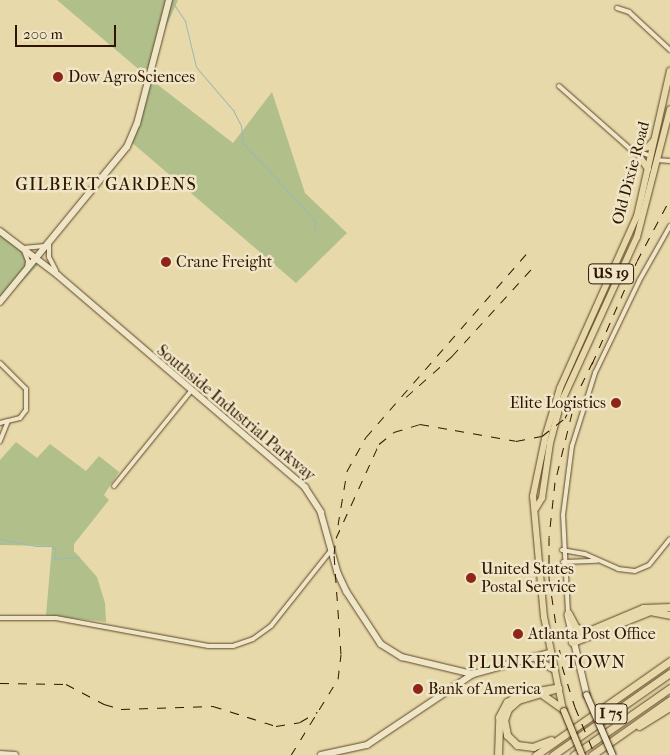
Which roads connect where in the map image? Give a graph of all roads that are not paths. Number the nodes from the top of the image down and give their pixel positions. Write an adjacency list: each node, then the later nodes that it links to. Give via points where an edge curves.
1 (169, 0): 17 (street, via 142,113 133,136 121,156)
2 (617, 8): 4 (street, via 629,12)
3 (670, 43): 4 (street)
4 (663, 44): 5 (street)
5 (670, 50)
6 (670, 71): 9 (main road, Old Dixie Road / US 19)
7 (559, 86): 10 (street, via 607,130)
8 (670, 108): 12 (main road, Old Dixie Road / US 19)
9 (655, 139): 10 (main road, via 648,147); 11 (main road, Old Dixie Road / US 19)
10 (636, 151): 11 (street); 14 (main road)
11 (651, 156): 12 (street); 14 (main road, Old Dixie Road / US 19)
12 (658, 160): 13 (street); 24 (main road, Old Dixie Road / US 19, via 637,237)
13 (670, 161)
14 (648, 170): 24 (main road, Old Dixie Road / US 19, via 633,226)
15 (670, 226): 32 (street, via 639,281 583,406 566,474)
16 (0, 231): 18 (street, Southside Industrial Parkway)
17 (49, 243): 18 (street, via 35,249); 19 (street); 21 (street, Southside Industrial Parkway, via 48,257)
18 (23, 248): 19 (street, Southside Industrial Parkway); 20 (street, via 28,260)
19 (37, 258): 20 (street); 21 (street, Southside Industrial Parkway)
20 (26, 271): 22 (street)
21 (58, 275): 25 (street, Southside Industrial Parkway)
22 (0, 302)
23 (0, 362): 26 (street, via 26,389 26,410 20,418)
24 (563, 390): 41 (main road, US 19, via 550,443 542,498 536,508 541,598)
25 (191, 391): 29 (street); 31 (street, Southside Industrial Parkway, via 305,487 321,512)
26 (8, 421): 27 (street); 28 (street)
27 (0, 423)
28 (0, 441)
29 (114, 486)
30 (670, 539): 34 (street, via 653,561 640,570 626,571)
31 (332, 549): 38 (street, via 271,626 253,639 233,646 208,646 56,618); 47 (street, Southside Industrial Parkway, via 347,592 381,644 402,657)
32 (562, 550): 33 (street); 34 (street, via 585,554)
33 (563, 562): 34 (street); 36 (street)
34 (602, 562)
35 (670, 607): 39 (highway, via 648,606)
36 (568, 613): 39 (highway, via 576,628); 40 (street)
37 (670, 615): 40 (highway, via 650,611)
38 (0, 618)
39 (589, 631): 40 (highway)
40 (572, 642): 68 (street, bridge, via 587,695)
41 (550, 654): 43 (street); 45 (main road, US 19)
42 (670, 656): 49 (highway)
43 (533, 657): 45 (main road); 47 (street)
44 (670, 661): 49 (highway)
45 (554, 670): 50 (main road, US 19)
46 (670, 673): 63 (highway, I 75)
47 (473, 674): 60 (street, via 366,745)
48 (670, 678): 64 (highway)
49 (644, 679): 56 (highway)
50 (558, 688): 52 (highway); 55 (main road, US 19); 61 (highway, via 521,694 507,702 499,717)
51 (670, 688): 65 (highway, I 75)
52 (540, 694): 55 (highway, via 550,697); 56 (highway, via 518,700 508,709 504,725 513,742 533,747)
53 (670, 700): 57 (highway)
54 (670, 707): 57 (highway)
55 (563, 710): 66 (main road, US 19, bridge)
56 (575, 726): 62 (highway)
57 (604, 747): 67 (highway)
58 (0, 754): 59 (street)
59 (15, 755)
60 (321, 755)
61 (498, 755)
62 (536, 755)
63 (553, 755)
64 (561, 755)
65 (574, 755)
66 (582, 755)
67 (592, 755)
68 (613, 755)

